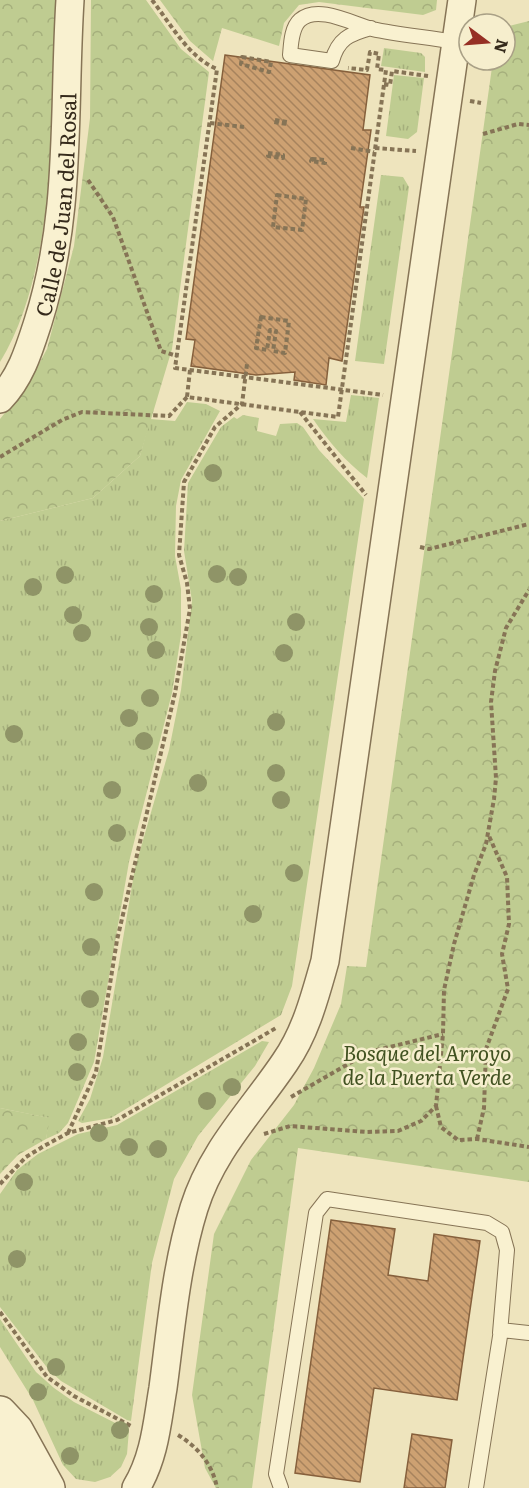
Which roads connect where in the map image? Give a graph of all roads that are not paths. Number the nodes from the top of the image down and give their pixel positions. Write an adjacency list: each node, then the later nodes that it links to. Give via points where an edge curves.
1 (69, 0): 5 (street, Calle de Juan del Rosal, via 63,205 51,280 27,356 12,387)
2 (462, 0): 4 (street)
3 (371, 28): 3 (lane, via 343,38 335,47 332,62 290,56 294,30 300,20 320,15); 4 (lane)
4 (456, 42): 12 (street, via 325,961 297,1042 215,1157 194,1206 182,1256 154,1448)
5 (0, 399)
6 (500, 1333): 7 (lane); 13 (lane, via 507,1250 502,1232 487,1223 327,1199 316,1213 276,1474); 14 (lane)
7 (529, 1333)
8 (0, 1413): 11 (street, via 16,1430)
9 (0, 1426): 10 (street)
10 (14, 1488)
11 (48, 1488)
12 (136, 1488)
13 (281, 1488)
14 (476, 1488)

